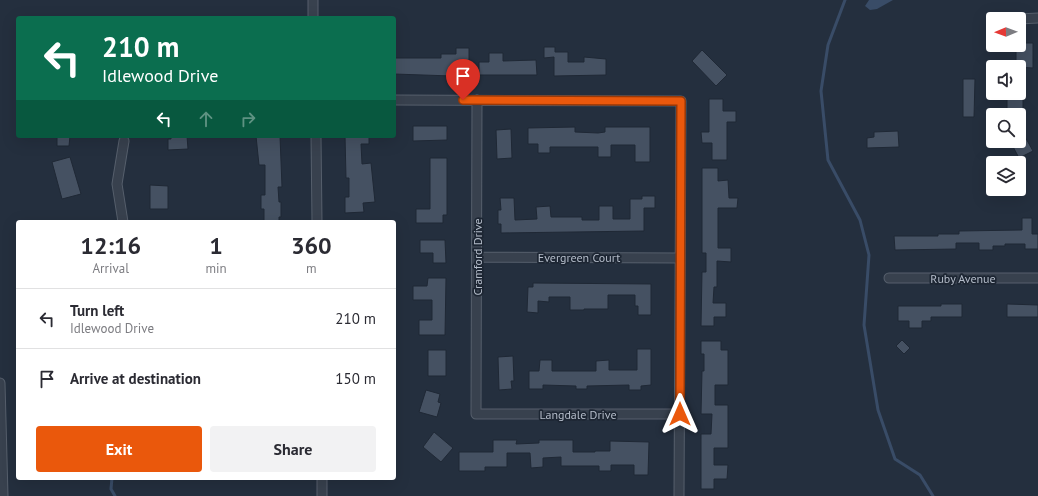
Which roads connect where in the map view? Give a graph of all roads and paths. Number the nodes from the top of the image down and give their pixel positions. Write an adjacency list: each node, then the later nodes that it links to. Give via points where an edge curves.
1 (313, 0): 2 (street)
2 (313, 16)
3 (1038, 18): 4 (street)
4 (1026, 19)
5 (396, 100): 6 (street)
6 (477, 100): 11 (street, Cramford Drive); 12 (street, via 681,101)
7 (316, 138): 10 (street)
8 (124, 141): 9 (street, via 117,184)
9 (123, 220)
10 (317, 220)
11 (477, 257): 12 (street, Evergreen Court); 16 (street, Cramford Drive)
12 (680, 258): 17 (street)
13 (889, 278): 14 (street, Ruby Avenue)
14 (1038, 278)
15 (0, 383): 19 (street)
16 (476, 414): 17 (street, Langdale Drive)
17 (680, 414): 21 (street)
18 (322, 480): 20 (street)
19 (3, 496)
20 (322, 496)
21 (679, 496)

